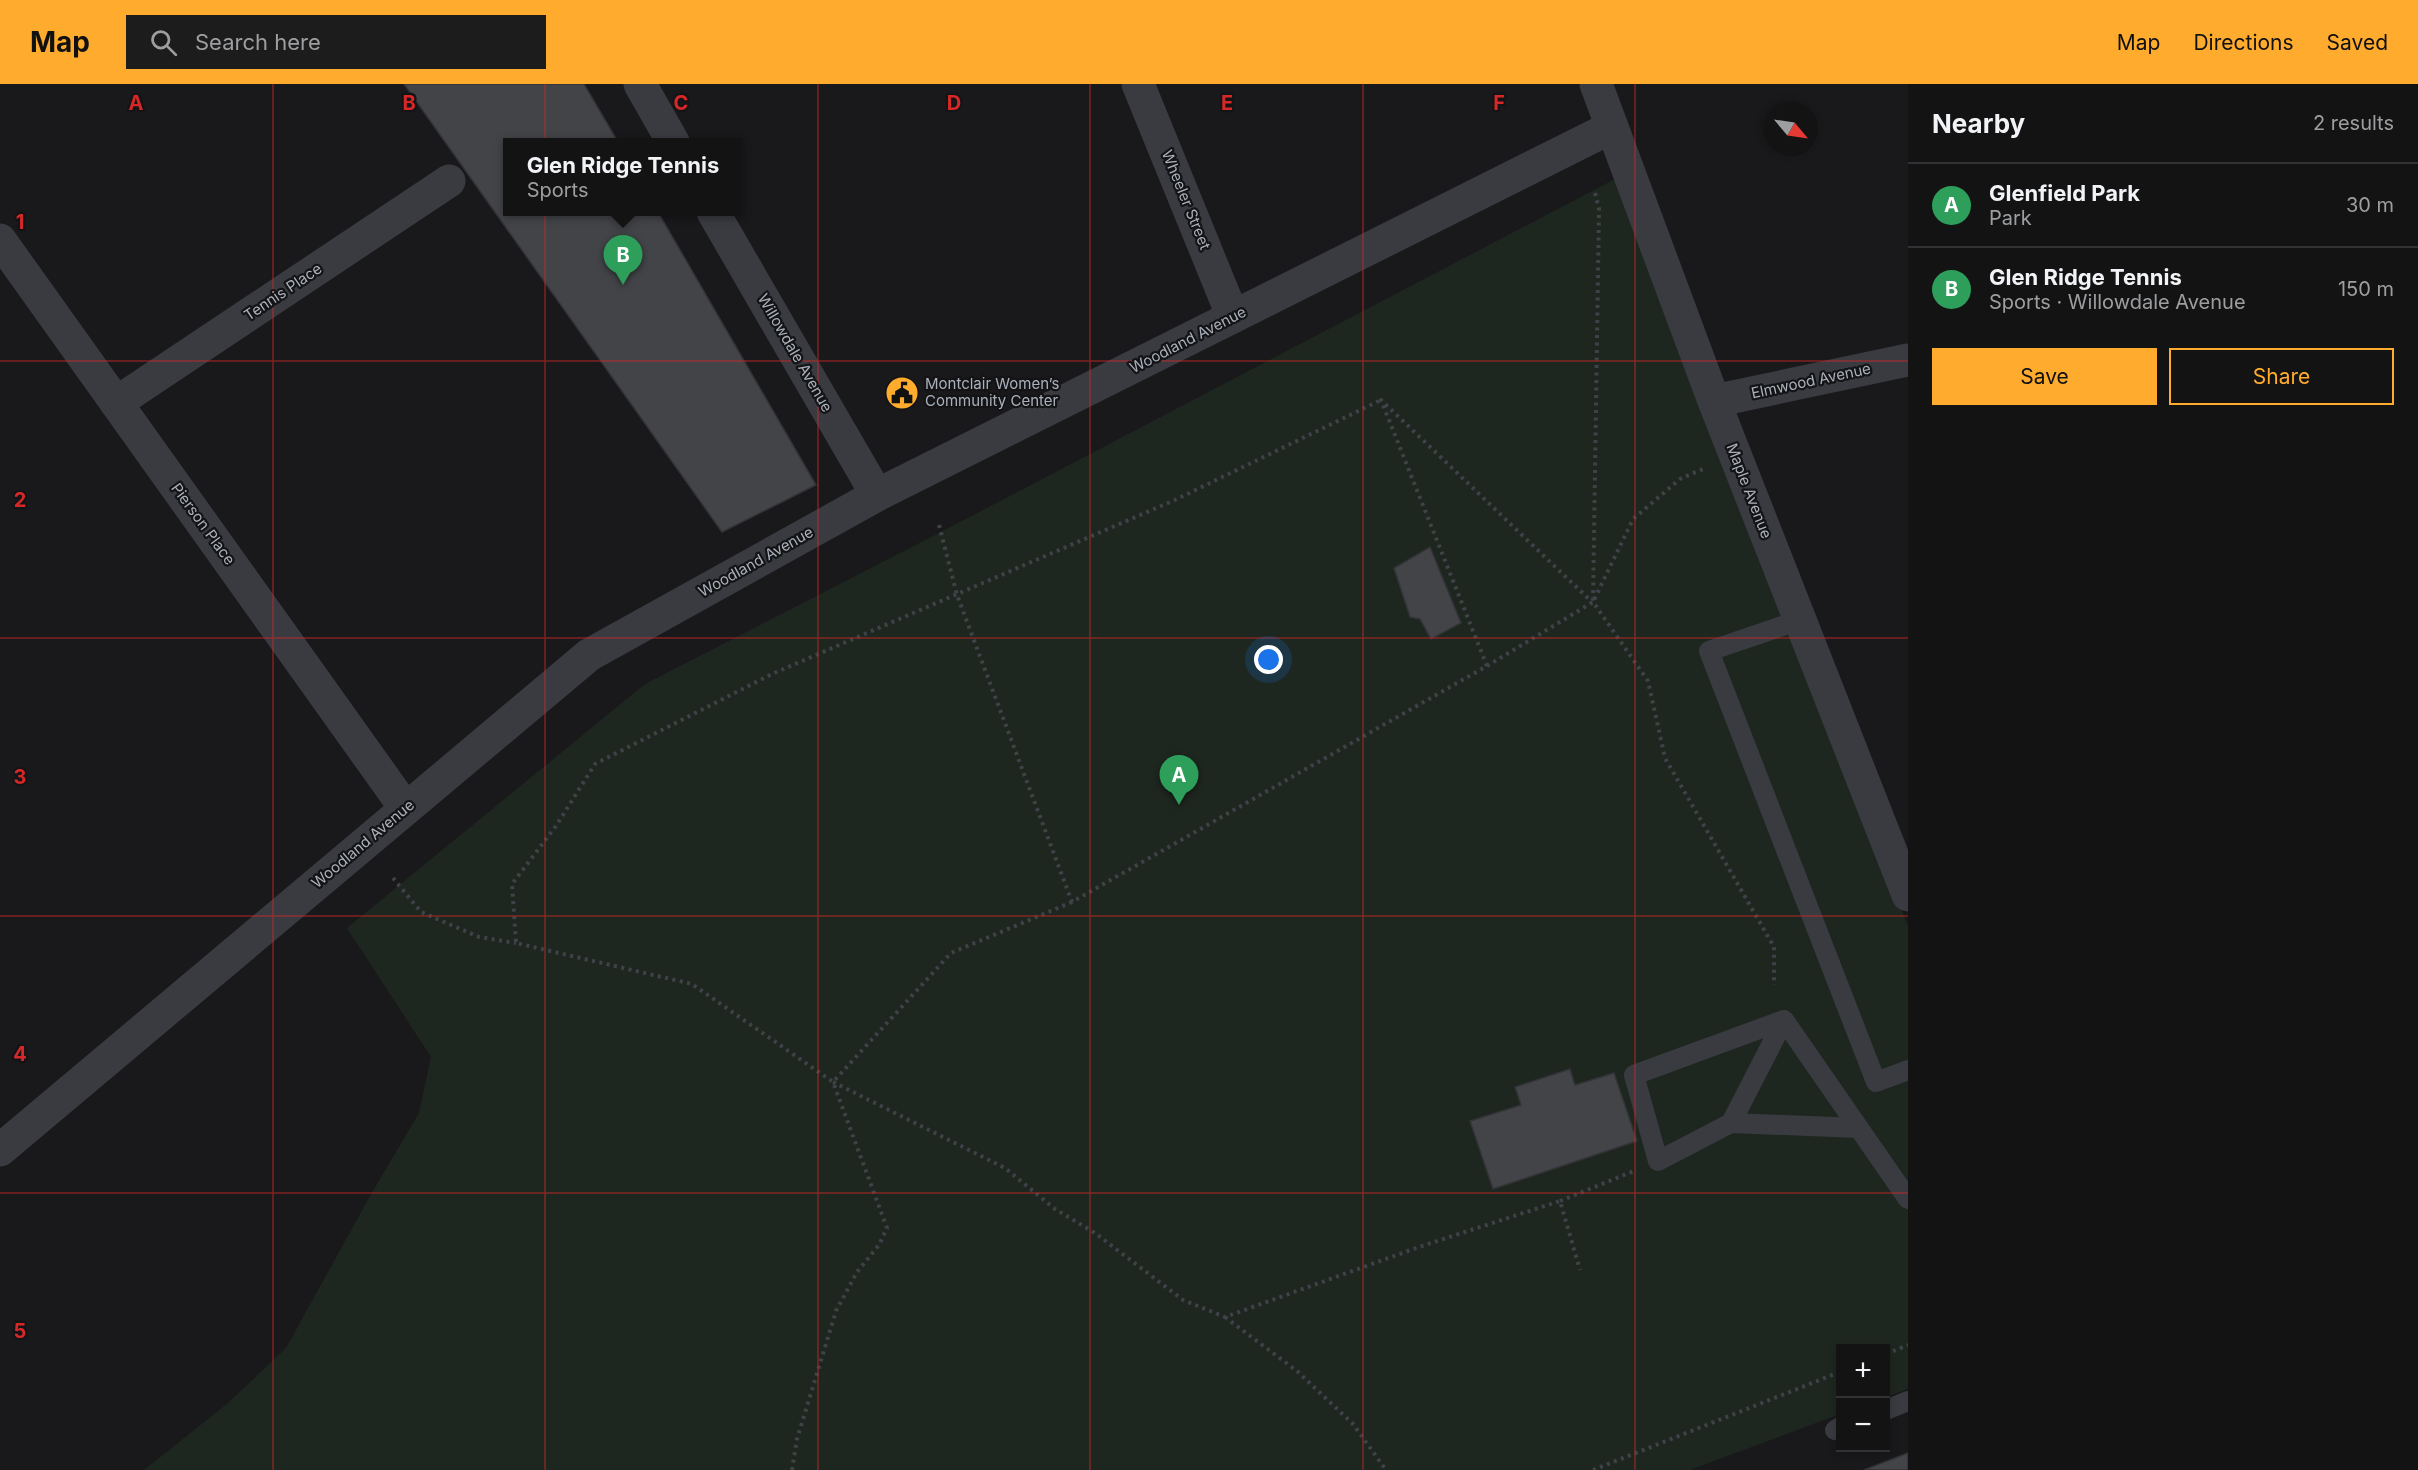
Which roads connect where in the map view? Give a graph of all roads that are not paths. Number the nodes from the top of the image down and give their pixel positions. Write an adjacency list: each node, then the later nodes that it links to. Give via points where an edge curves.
1 (640, 84): 5 (street)
2 (1138, 84): 9 (street, Wheeler Street)
3 (1596, 84): 4 (street, Maple Avenue)
4 (1612, 127): 9 (street, Woodland Avenue); 11 (street, Maple Avenue)
5 (671, 138)
6 (449, 180): 12 (street, Tennis Place)
7 (715, 216): 13 (street, Willowdale Avenue)
8 (0, 240): 12 (street, Pierson Place)
9 (1233, 317): 13 (street, Woodland Avenue)
10 (1908, 360): 11 (street, Elmwood Avenue)
11 (1714, 401): 14 (street, Maple Avenue)
12 (116, 403): 15 (street, Pierson Place)
13 (877, 495): 15 (street, Woodland Avenue, via 589,655)
14 (1800, 620): 16 (street, Maple Avenue); 18 (lane, via 1709,651 1876,1082)
15 (406, 809): 21 (street, Woodland Avenue)
16 (1908, 895)
17 (1784, 1020): 19 (lane); 19 (lane, via 1634,1075 1658,1161); 20 (lane)
18 (1908, 1070)
19 (1731, 1123): 20 (lane)
20 (1858, 1128): 22 (lane)
21 (0, 1150)
22 (1908, 1199)
23 (1908, 1401): 24 (lane)
24 (1890, 1408)

